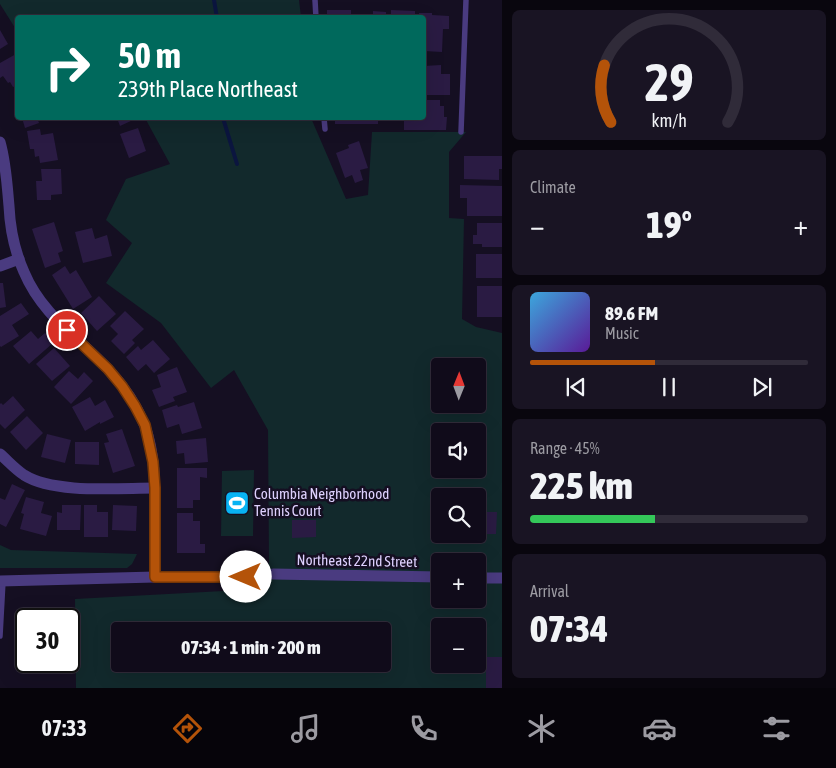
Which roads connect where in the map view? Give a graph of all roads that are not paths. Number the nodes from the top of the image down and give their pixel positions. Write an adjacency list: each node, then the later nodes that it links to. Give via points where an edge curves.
1 (316, 0): 3 (lane)
2 (466, 0): 6 (lane)
3 (316, 15)
4 (324, 120): 5 (lane)
5 (325, 130)
6 (461, 132)
7 (0, 142): 8 (street)
8 (19, 259): 9 (street); 11 (street, via 29,281 54,318 108,369 135,406 150,444)
9 (0, 266)
10 (0, 454): 11 (street, via 23,474 55,486)
11 (155, 488): 13 (street)
12 (273, 574): 15 (street, Northeast 22nd Street)
13 (155, 577): 14 (street); 18 (street)
14 (259, 577)
15 (431, 577)
16 (486, 578): 17 (street)
17 (502, 578)
18 (1, 581): 19 (lane)
19 (0, 636)

